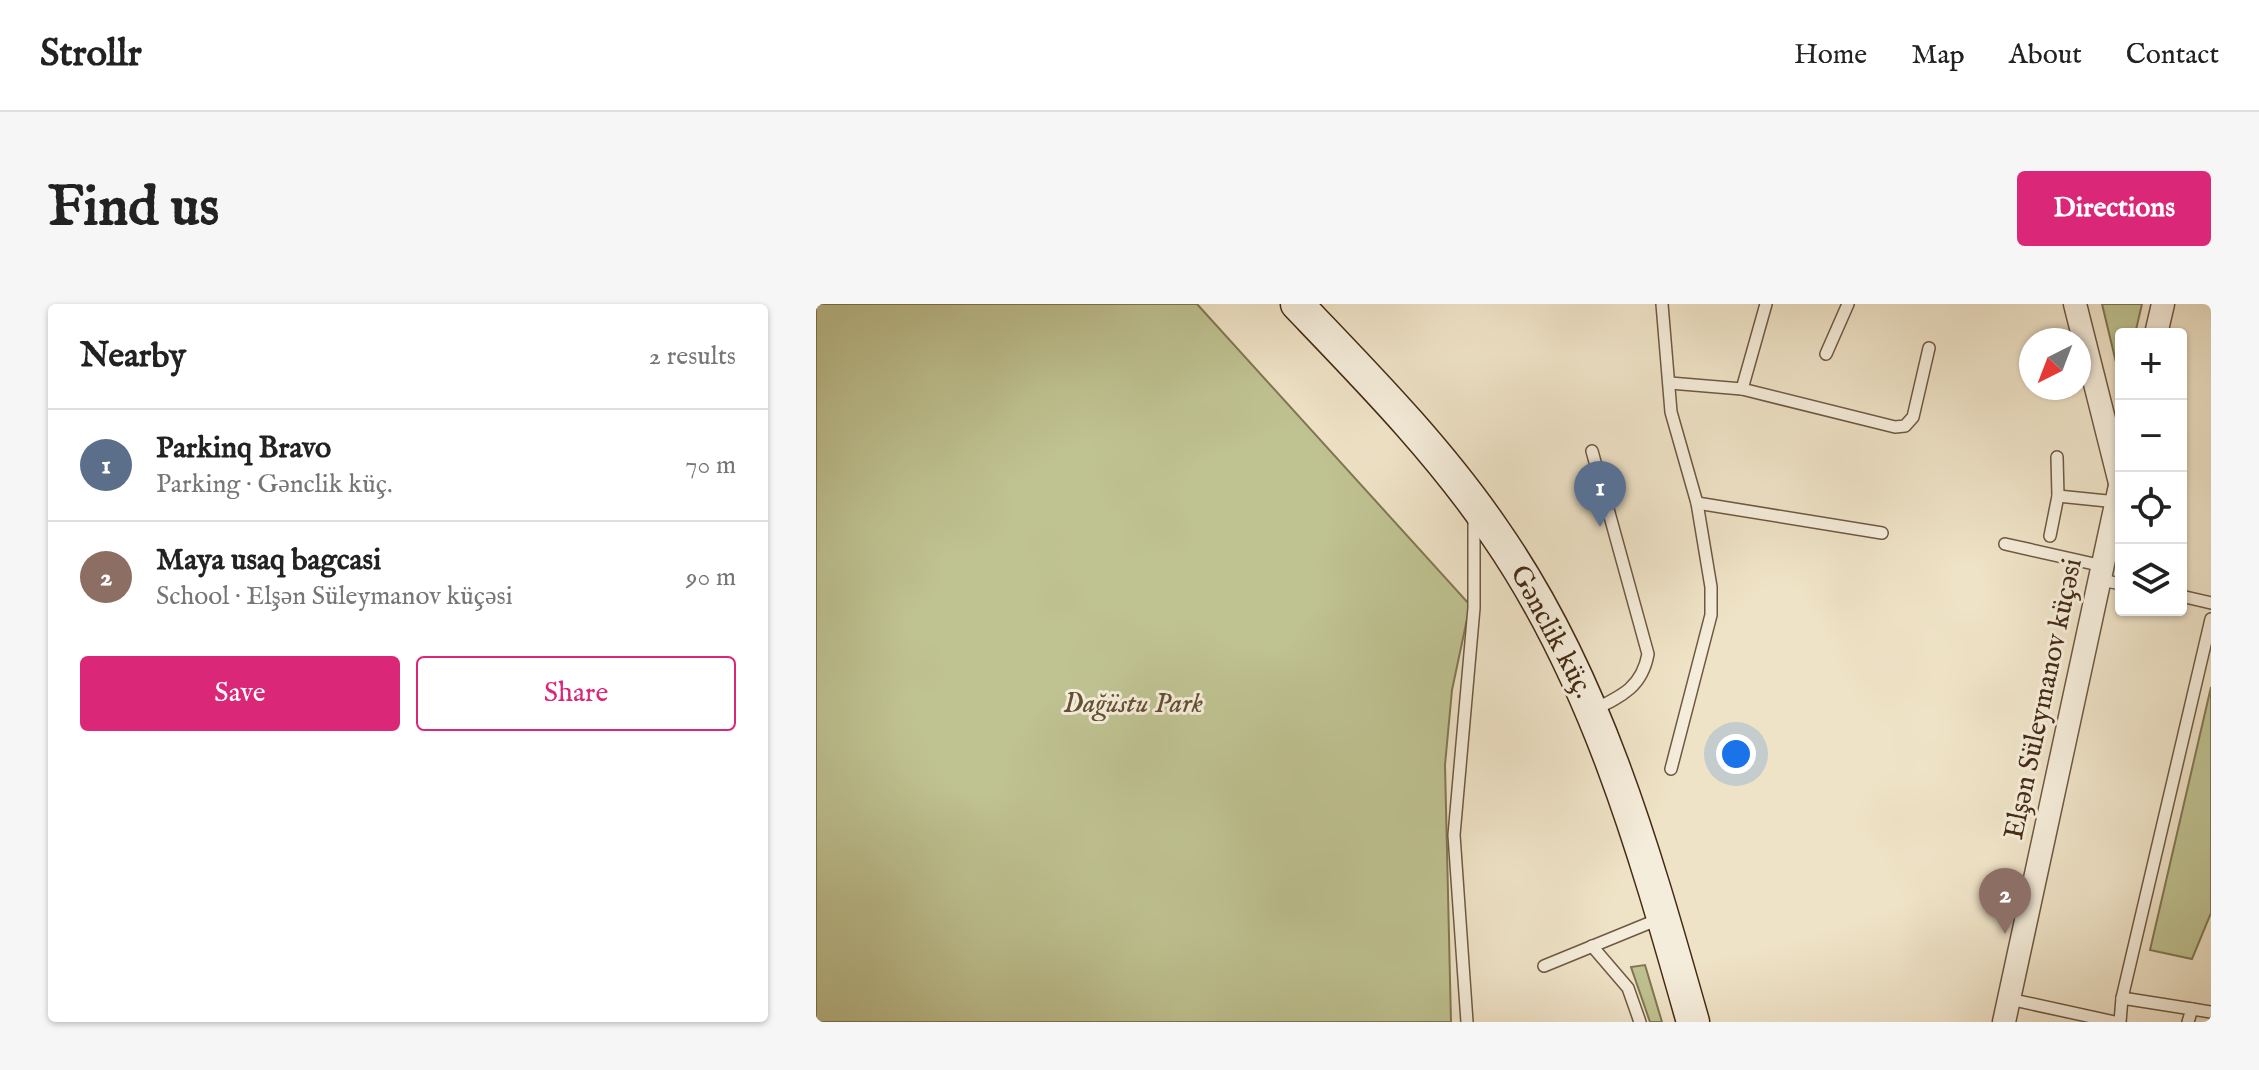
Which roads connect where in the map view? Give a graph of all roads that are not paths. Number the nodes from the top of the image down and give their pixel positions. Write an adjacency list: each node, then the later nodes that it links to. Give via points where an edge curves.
1 (1662, 304): 10 (lane)
2 (1766, 304): 11 (lane)
3 (1848, 304): 9 (lane)
4 (2075, 304): 14 (street, Elşən Süleymanov küçəsi)
5 (2163, 304): 7 (street)
6 (1305, 307): 18 (main road, Gənclik küç.)
7 (2157, 328)
8 (1929, 348): 11 (lane, via 1913,417 1905,426)
9 (1826, 354)
10 (1670, 383): 11 (lane); 17 (lane, via 1671,412)
11 (1742, 389)
12 (1592, 451): 27 (lane, via 1648,654 1637,685)
13 (2057, 457): 16 (lane)
14 (2116, 472)
15 (2115, 490): 16 (lane)
16 (2058, 496): 21 (lane)
17 (1697, 503): 20 (lane); 28 (lane, via 1711,615)
18 (1474, 505): 27 (main road, Gənclik küç., via 1539,602); 36 (lane, via 1474,608 1454,835)
19 (2115, 529): 23 (street, Elşən Süleymanov küçəsi)
20 (1882, 533)
21 (2050, 536)
22 (2005, 544): 23 (lane)
23 (2109, 577): 33 (street, Elşən Süleymanov küçəsi)
24 (2187, 597): 25 (lane)
25 (2211, 603)
26 (2211, 619): 32 (lane)
27 (1593, 710): 29 (main road, Gənclik küç.)
28 (1671, 769)
29 (1663, 917): 30 (lane); 38 (main road, Gənclik küç.)
30 (1592, 946): 31 (lane); 37 (lane, via 1628,988)
31 (1544, 966)
32 (2122, 998): 34 (lane); 40 (lane)
33 (2009, 999): 39 (street, Elşən Süleymanov küçəsi); 40 (lane)
34 (2192, 1009): 35 (lane); 41 (lane)
35 (2211, 1012)
36 (1467, 1022)
37 (1640, 1022)
38 (1693, 1022)
39 (2004, 1022)
40 (2118, 1022)
41 (2188, 1022)

